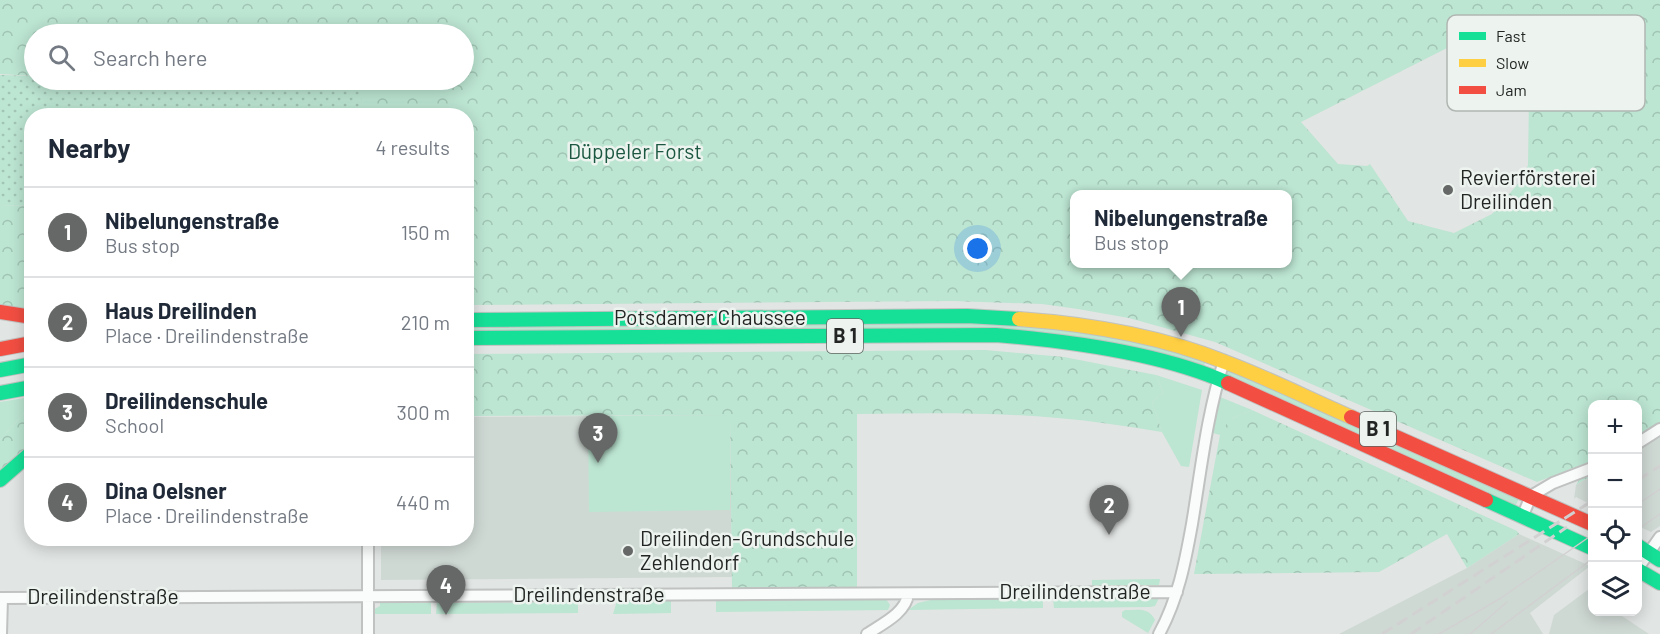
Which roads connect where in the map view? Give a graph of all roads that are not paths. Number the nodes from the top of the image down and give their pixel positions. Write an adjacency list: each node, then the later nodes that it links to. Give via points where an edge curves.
1 (0, 312): 2 (main road)
2 (24, 318)
3 (474, 320): 9 (main road, Potsdamer Chaussee / B 1, via 1008,317 1125,333)
4 (24, 321): 5 (main road)
5 (0, 325)
6 (474, 338): 12 (main road, Potsdamer Chaussee / B 1, via 996,335 1121,350)
7 (24, 344): 8 (main road)
8 (0, 349)
9 (1224, 361): 12 (street); 20 (main road, Potsdamer Chaussee / B 1)
10 (24, 366): 11 (main road)
11 (0, 370)
12 (1218, 379): 21 (main road, Potsdamer Chaussee / B 1); 29 (street)
13 (24, 388): 14 (main road)
14 (0, 393)
15 (1660, 429): 16 (street)
16 (1642, 440)
17 (24, 459): 19 (main road)
18 (1588, 470): 20 (street)
19 (0, 480)
20 (1531, 496): 21 (street); 22 (main road, B 1)
21 (1523, 515): 25 (main road, B 1)
22 (1588, 522)
23 (1660, 537): 26 (street)
24 (368, 546): 31 (street)
25 (1588, 546)
26 (1649, 552)
27 (1642, 572): 28 (main road)
28 (1660, 583)
29 (1177, 592): 30 (street, Dreilindenstraße); 36 (street)
30 (908, 594): 31 (street, Dreilindenstraße); 35 (street, via 893,617)
31 (368, 596): 32 (street, Dreilindenstraße); 34 (street)
32 (1, 598): 33 (street)
33 (1, 634)
34 (368, 634)
35 (867, 634)
36 (1159, 634)

